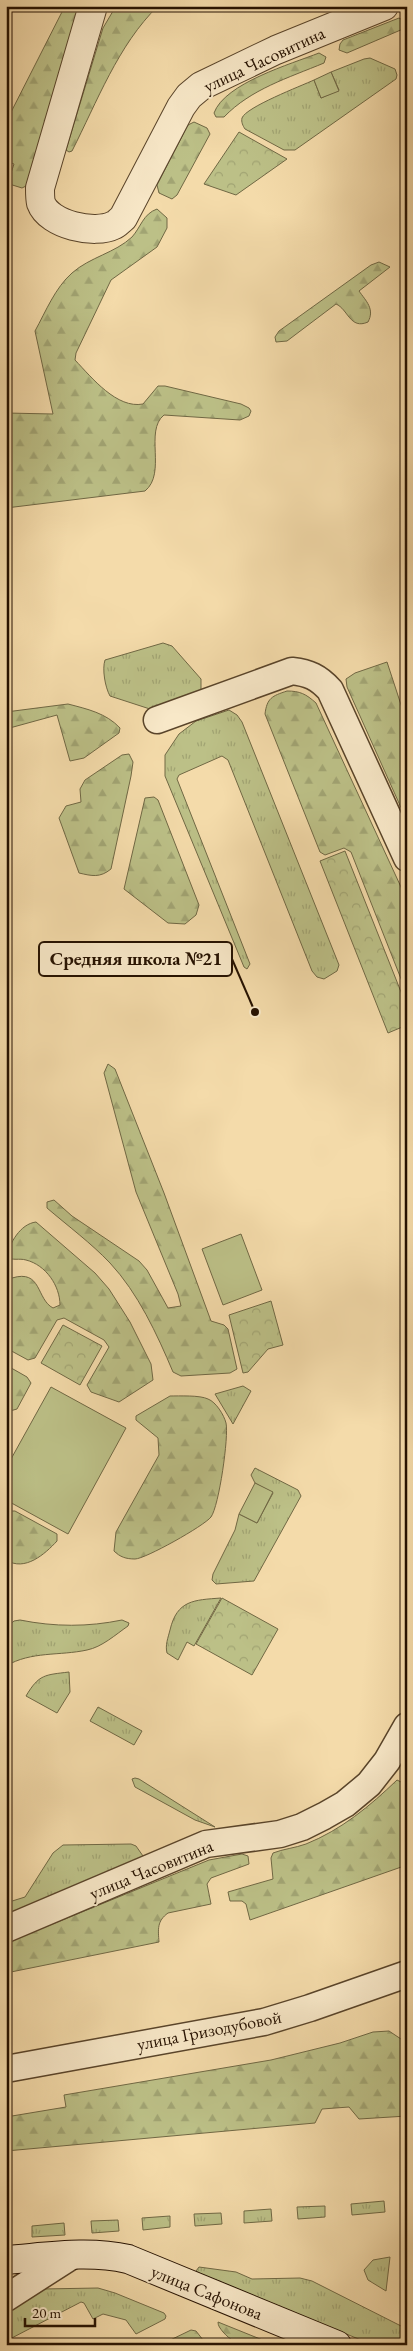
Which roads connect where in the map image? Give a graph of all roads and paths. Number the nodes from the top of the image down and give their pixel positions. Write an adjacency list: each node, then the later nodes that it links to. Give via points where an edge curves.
1 (93, 6): 2 (street, улица Часовитина, via 40,188 41,202 57,220 87,229 114,225 123,218 181,107 201,86 276,50)
2 (384, 6)
3 (157, 720): 4 (street, via 292,671 319,678 330,690)
4 (407, 858)
5 (407, 1726): 6 (street, улица Часовитина, via 369,1784 324,1816 280,1834 206,1844)
6 (6, 1928)
7 (407, 1974): 8 (street, улица Гризодубовой, via 264,2022)
8 (6, 2069)
9 (73, 2255): 10 (street, улица Сафонова); 11 (street); 12 (street, улица Сафонова, via 109,2255 128,2260)
10 (6, 2260)
11 (6, 2298)
12 (337, 2345)

